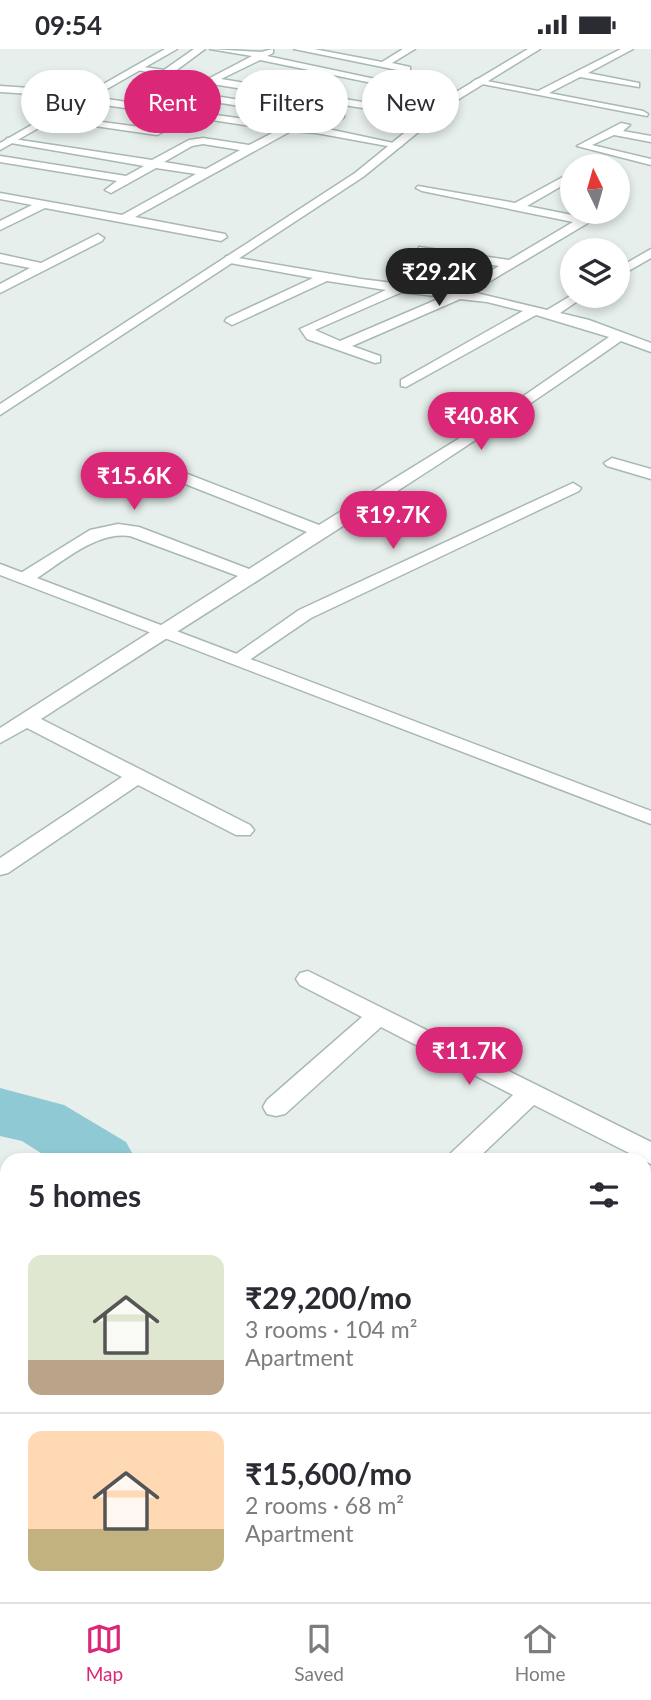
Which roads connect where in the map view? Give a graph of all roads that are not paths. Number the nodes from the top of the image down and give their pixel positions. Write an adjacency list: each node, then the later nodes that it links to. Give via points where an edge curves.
1 (172, 49): 12 (street)
2 (200, 49): 15 (street)
3 (215, 49): 9 (street)
4 (299, 49): 8 (street)
5 (410, 49): 11 (street)
6 (536, 49): 20 (street)
7 (628, 49): 16 (street)
8 (323, 51): 10 (street); 11 (street)
9 (263, 54): 10 (street); 17 (street)
10 (300, 65): 18 (street)
11 (383, 65): 13 (street)
12 (137, 69): 14 (street); 21 (street)
13 (407, 69)
14 (143, 70)
15 (171, 70)
16 (578, 74): 22 (street); 26 (street)
17 (221, 77)
18 (362, 78)
19 (221, 82): 27 (street)
20 (477, 82): 25 (street); 26 (street)
21 (110, 84)
22 (636, 85)
23 (0, 89): 24 (street)
24 (21, 92)
25 (459, 94)
26 (539, 94): 30 (street)
27 (356, 104): 28 (street); 29 (street)
28 (362, 105)
29 (348, 110)
30 (647, 112): 31 (street)
31 (613, 132): 37 (street); 43 (street, via 582,146)
32 (24, 133): 38 (street)
33 (155, 133): 39 (street)
34 (280, 133): 42 (street)
35 (333, 133): 40 (street)
36 (412, 133): 40 (street)
37 (651, 139)
38 (11, 140): 41 (street); 46 (street)
39 (203, 141): 42 (street); 46 (street, via 189,143)
40 (398, 145): 64 (street)
41 (0, 146)
42 (251, 149): 47 (street)
43 (610, 153): 45 (street)
44 (0, 159): 48 (street)
45 (651, 162)
46 (154, 164): 47 (street); 48 (street)
47 (208, 173): 56 (street)
48 (129, 180): 51 (street)
49 (560, 182): 54 (street)
50 (422, 188): 54 (street)
51 (111, 190)
52 (0, 196): 53 (street)
53 (44, 204): 56 (street); 58 (street)
54 (517, 207): 55 (street)
55 (560, 216)
56 (123, 219): 59 (street)
57 (579, 224): 65 (street)
58 (0, 226)
59 (221, 237)
60 (97, 238): 67 (street)
61 (423, 250): 65 (street)
62 (651, 253): 66 (street)
63 (0, 258): 67 (street)
64 (229, 259): 68 (street); 81 (street)
65 (511, 264): 71 (street)
66 (630, 266)
67 (42, 267): 70 (street)
68 (326, 277): 69 (street); 74 (street)
69 (401, 287): 71 (street); 77 (street, via 307,329 312,336)
70 (0, 289)
71 (462, 293): 73 (street); 77 (street)
72 (560, 304): 73 (street)
73 (542, 312): 76 (street); 80 (street)
74 (232, 321)
75 (651, 330): 76 (street)
76 (625, 339): 78 (street); 86 (street)
77 (341, 347): 79 (street)
78 (651, 348)
79 (375, 359)
80 (406, 383)
81 (0, 411)
82 (612, 463): 84 (street)
83 (171, 473): 86 (street)
84 (651, 474)
85 (573, 488): 91 (street, via 312,611)
86 (320, 531): 88 (street)
87 (0, 569): 89 (street)
88 (252, 576): 89 (street, via 118,529 96,534); 90 (street)
89 (25, 578): 90 (street)
90 (167, 632): 91 (street); 92 (street)
91 (238, 659): 95 (street)
92 (27, 720): 93 (street); 94 (street)
93 (0, 737)
94 (137, 776): 96 (street); 97 (street)
95 (651, 818)
96 (243, 830)
97 (0, 868)
98 (308, 979): 99 (street)
99 (379, 1015): 100 (street); 101 (street)
100 (531, 1093): 102 (street); 103 (street)
101 (276, 1107)
102 (467, 1153)
103 (649, 1153)

